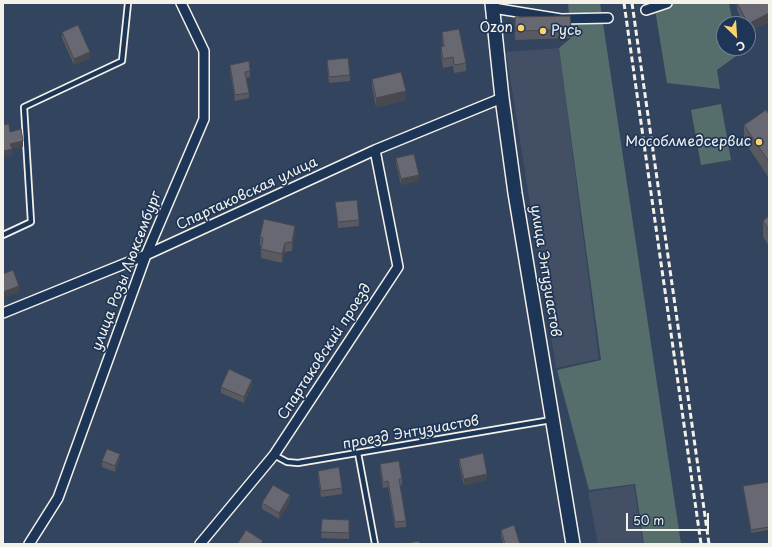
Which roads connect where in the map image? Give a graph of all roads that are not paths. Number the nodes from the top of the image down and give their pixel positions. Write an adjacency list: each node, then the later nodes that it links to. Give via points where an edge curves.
1 (128, 3): 9 (lane, via 122,61 24,107 31,222)
2 (181, 3): 10 (street, улица Розы Люксембург, via 204,50 204,119)
3 (667, 3): 5 (street)
4 (493, 6): 6 (street, via 561,18); 7 (street, улица Энтузиастов)
5 (646, 10)
6 (608, 18)
7 (502, 98): 8 (street, Спартаковская улица); 12 (street, улица Энтузиастов, via 515,193)
8 (375, 150): 10 (street, Спартаковская улица); 14 (street, Спартаковский проезд, via 398,267)
9 (3, 236)
10 (146, 255): 11 (street, Спартаковская улица); 15 (street, улица Розы Люксембург, via 58,498)
11 (3, 313)
12 (553, 419): 13 (lane, проезд Энтузиастов); 18 (street, улица Энтузиастов)
13 (358, 453): 14 (lane, проезд Энтузиастов, via 298,463 287,462); 17 (lane)
14 (274, 455): 16 (street, Спартаковский проезд)
15 (29, 544)
16 (200, 544)
17 (375, 544)
18 (573, 544)

